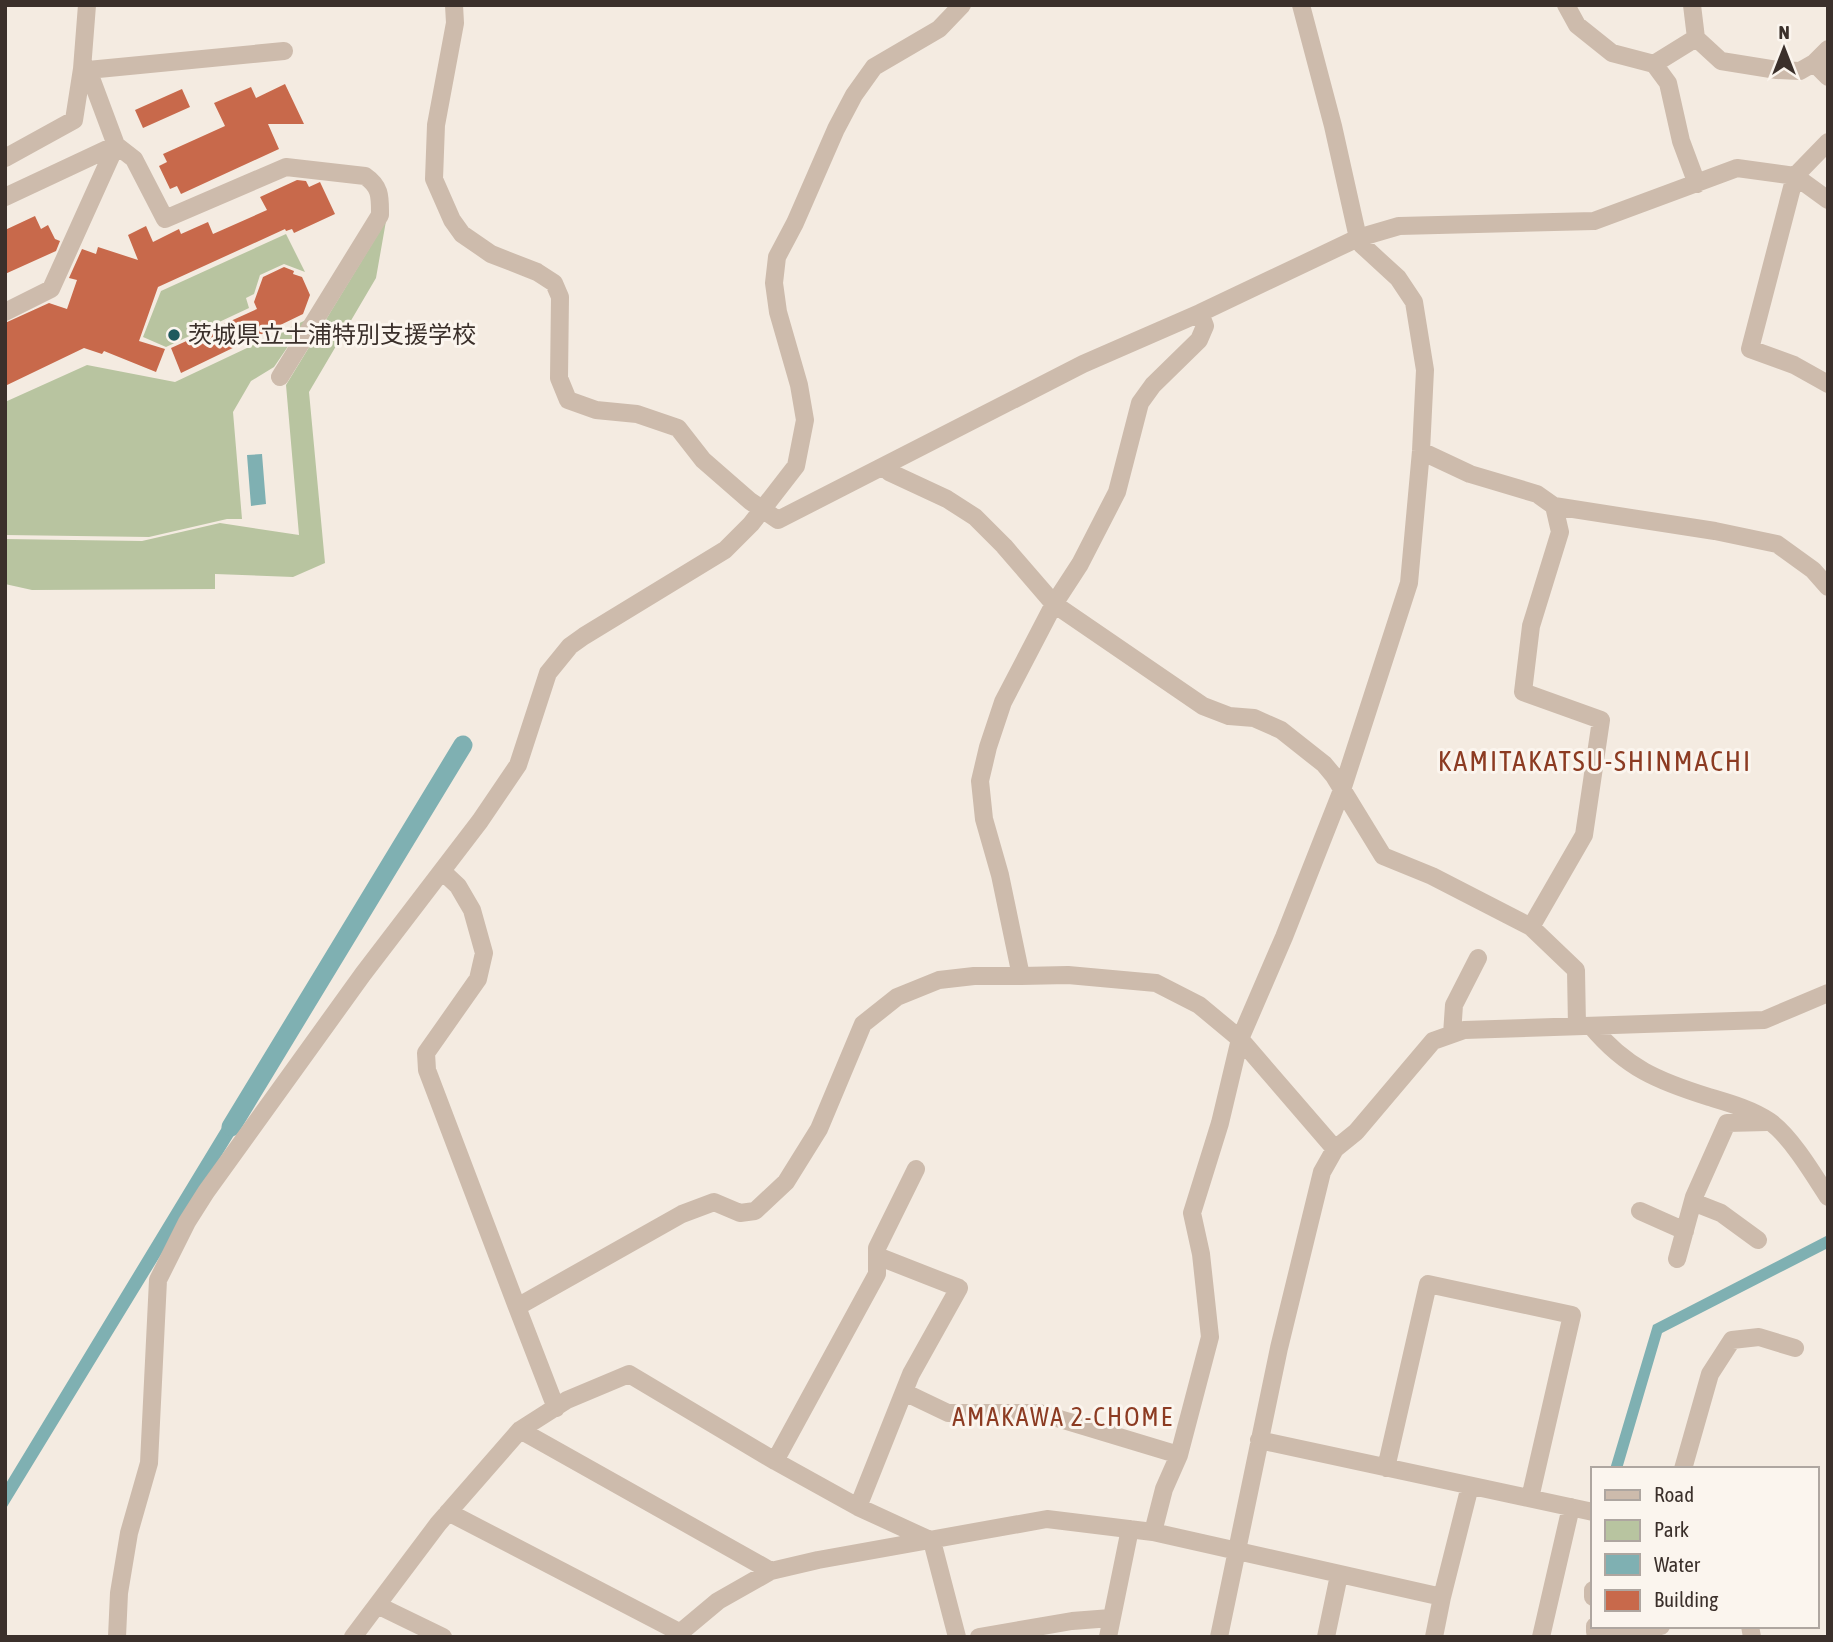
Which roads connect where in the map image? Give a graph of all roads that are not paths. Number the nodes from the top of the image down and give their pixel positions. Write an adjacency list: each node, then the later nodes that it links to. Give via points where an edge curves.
1 (87, 5): 12 (street)
2 (454, 5): 29 (street, via 455,23 436,125 434,178 452,220 462,234 491,254 554,283 560,297 559,378 568,400 596,411 637,414 678,428 703,460)
3 (962, 5): 29 (street, via 939,29 874,67 836,130 777,257 778,312 805,420 796,466)
4 (1301, 5): 21 (street)
5 (1566, 5): 11 (street, via 1577,25 1612,52)
6 (1692, 5): 7 (street)
7 (1696, 38): 10 (street, via 1721,61 1800,71); 11 (street)
8 (1828, 49): 10 (street)
9 (284, 51): 12 (street)
10 (1814, 63): 13 (street)
11 (1654, 64): 18 (street, via 1668,83 1681,141)
12 (85, 70): 14 (street); 16 (street, via 74,120)
13 (1828, 77)
14 (116, 145): 19 (street); 22 (street, via 51,289); 24 (street, via 134,159 165,219 286,167 365,176 375,183 380,215)
15 (1827, 145): 17 (street)
16 (5, 158)
17 (1795, 176): 18 (street, via 1737,168); 20 (street); 25 (street, via 1750,349)
18 (1697, 184): 21 (street, via 1594,221 1399,226)
19 (5, 197)
20 (1828, 200)
21 (1358, 238): 23 (street); 26 (street, via 1398,278 1414,302 1425,370)
22 (5, 312)
23 (1200, 313): 27 (street, via 1083,364); 31 (street, via 1205,326 1199,340 1140,403 1117,492)
24 (280, 377)
25 (1828, 384)
26 (1421, 451): 28 (street, via 1470,474 1537,494); 32 (street, via 1409,583)
27 (884, 467): 29 (street, via 778,520); 31 (street, via 975,517)
28 (1555, 506): 30 (street, via 1777,544 1814,570); 34 (street, via 1560,532 1531,626 1523,692 1601,720 1584,835)
29 (762, 511): 33 (street, via 725,550 570,646 548,673 518,765)
30 (1828, 587)
31 (1054, 604): 32 (street, via 1203,706 1229,716 1254,718 1281,730 1324,764); 36 (street, via 1003,702 980,781 984,819)
32 (1342, 790): 34 (street, via 1383,856); 40 (street)
33 (442, 871): 51 (street, via 458,886 472,910 484,953 478,979 426,1053 427,1070); 79 (street, via 206,1192 158,1280 149,1463 129,1533)
34 (1531, 927): 38 (street, via 1576,970)
35 (1478, 958): 39 (street, via 1454,1004)
36 (1021, 976): 40 (street, via 1156,983 1199,1006); 51 (street, via 939,980 898,997 863,1024 819,1129 786,1182 755,1211 740,1213 714,1202 682,1214)
37 (1828, 993): 38 (street, via 1764,1020)
38 (1584, 1026): 39 (street); 41 (street, via 1633,1067)
39 (1452, 1034): 42 (street, via 1433,1041 1356,1132)
40 (1240, 1039): 42 (street); 57 (street, via 1192,1213 1210,1337)
41 (1770, 1122): 44 (street); 45 (street, via 1727,1123)
42 (1335, 1149): 56 (street, via 1322,1172)
43 (916, 1169): 49 (street)
44 (1828, 1197)
45 (1693, 1202): 47 (street); 48 (street, via 1721,1213)
46 (1640, 1211): 47 (street)
47 (1685, 1231): 50 (street)
48 (1758, 1240)
49 (877, 1256): 53 (street, via 959,1288); 58 (street, via 877,1274)
50 (1677, 1259)
51 (517, 1307): 54 (street)
52 (1795, 1348): 59 (street, via 1759,1337 1732,1340 1710,1374)
53 (904, 1392): 57 (street, via 948,1413 1040,1413); 63 (street)
54 (556, 1408): 55 (street); 58 (street, via 629,1374)
55 (520, 1430): 65 (street); 71 (street)
56 (1259, 1440): 60 (street); 70 (street)
57 (1179, 1455): 68 (street)
58 (775, 1461): 63 (street)
59 (1684, 1467)
60 (1386, 1468): 61 (street); 62 (street, via 1428,1284 1572,1315)
61 (1470, 1486): 62 (street); 73 (street)
62 (1530, 1498): 64 (street)
63 (858, 1507): 69 (street)
64 (1572, 1507): 66 (street); 88 (street)
65 (448, 1512): 74 (street); 78 (street)
66 (1591, 1512)
67 (1130, 1529): 68 (street); 69 (street, via 1047,1519); 75 (street)
68 (1153, 1532): 70 (street)
69 (932, 1541): 71 (street); 82 (street)
70 (1236, 1552): 72 (street); 85 (street)
71 (771, 1571): 78 (street, via 718,1601)
72 (1339, 1574): 73 (street); 86 (street)
73 (1442, 1597): 87 (street)
74 (377, 1605): 80 (street); 81 (street)
75 (1111, 1619): 83 (street); 84 (street)
76 (1595, 1628): 77 (street, via 1595,1632)
77 (1639, 1628)
78 (677, 1634)
79 (117, 1637)
80 (353, 1637)
81 (443, 1637)
82 (957, 1637)
83 (979, 1637)
84 (1108, 1637)
85 (1219, 1637)
86 (1326, 1637)
87 (1434, 1637)
88 (1541, 1637)

